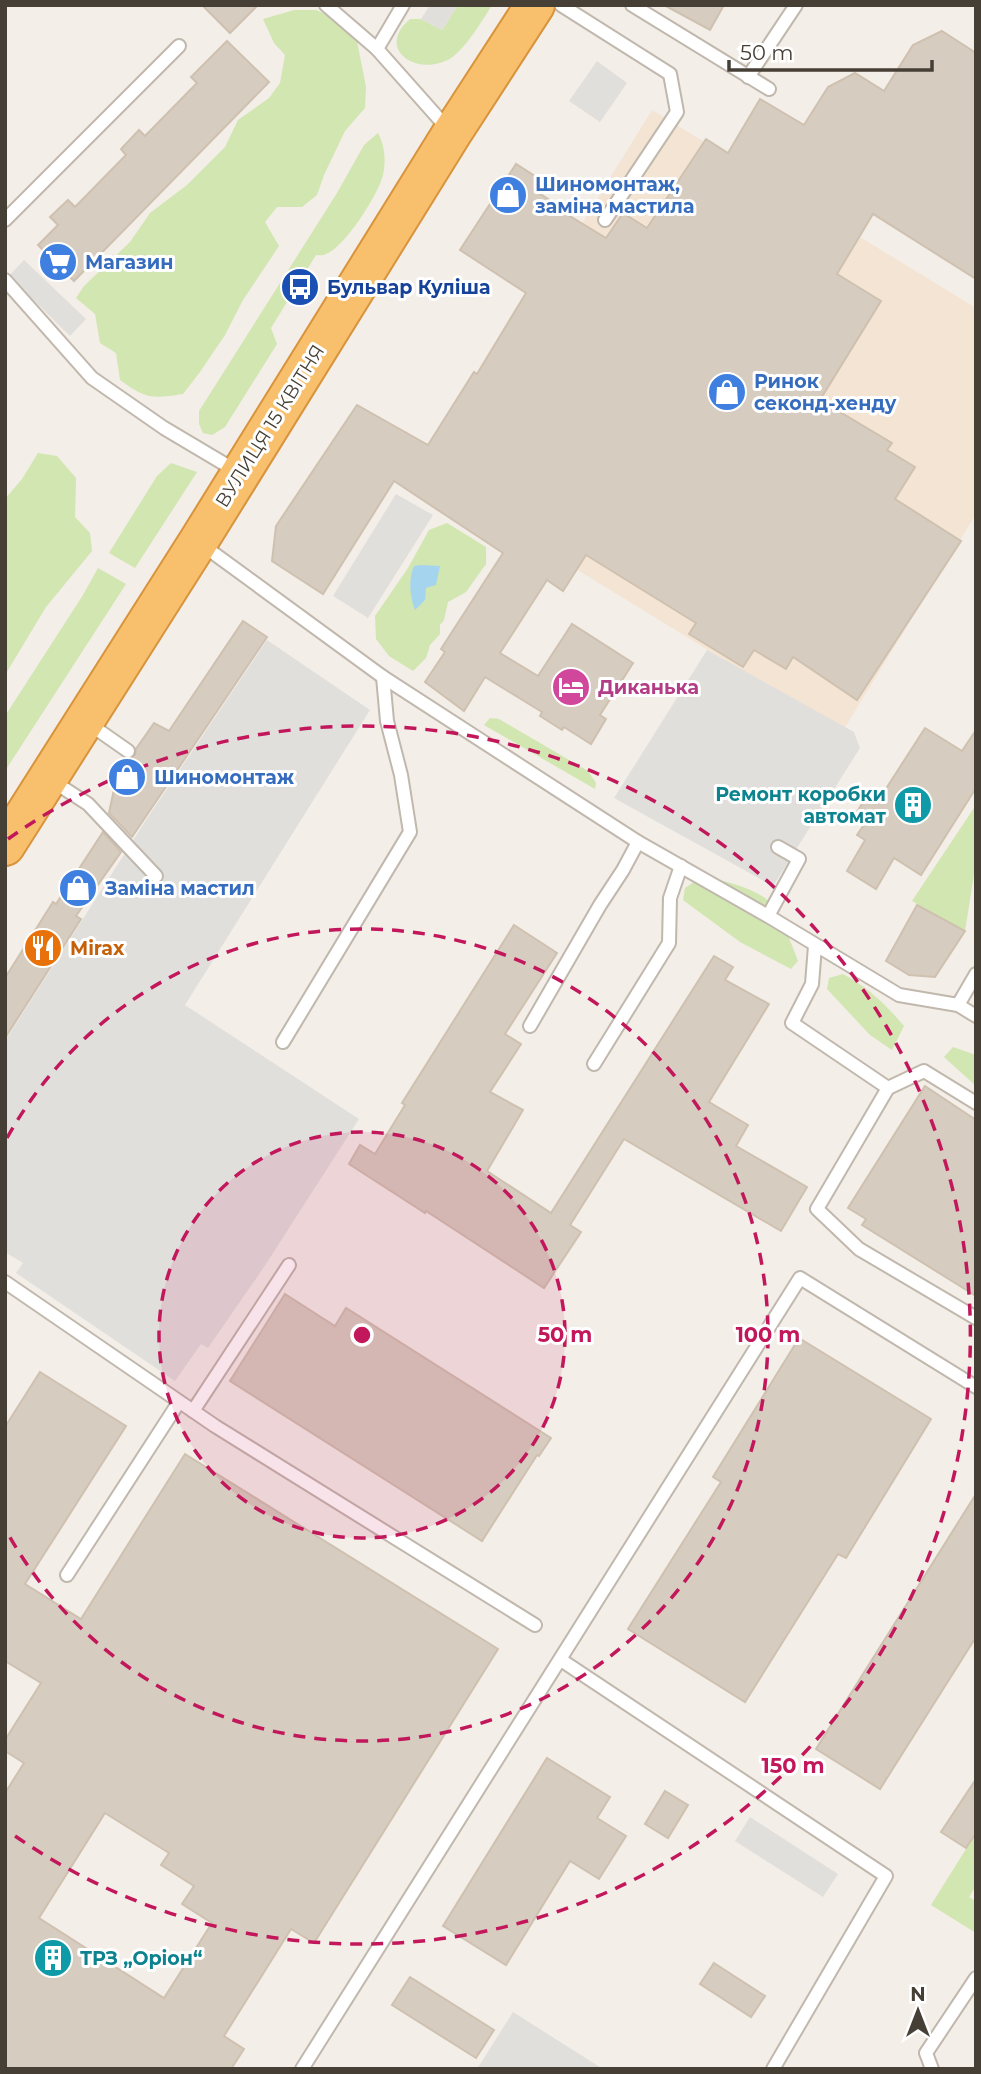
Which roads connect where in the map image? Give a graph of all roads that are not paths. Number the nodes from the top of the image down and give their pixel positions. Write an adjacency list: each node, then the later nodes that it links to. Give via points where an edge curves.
1 (326, 5): 8 (lane)
2 (403, 5): 8 (lane)
3 (535, 5): 11 (highway, ВУЛИЦЯ 15 КВІТНЯ)
4 (561, 5): 13 (lane, via 670,74 677,112)
5 (632, 5): 9 (lane)
6 (796, 5): 9 (lane)
7 (179, 46): 12 (lane)
8 (377, 49): 11 (lane)
9 (748, 77): 10 (lane)
10 (769, 89)
11 (452, 133): 15 (highway, ВУЛИЦЯ 15 КВІТНЯ)
12 (5, 220)
13 (606, 220)
14 (5, 280): 15 (lane, via 92,378)
15 (240, 474): 16 (highway, ВУЛИЦЯ 15 КВІТНЯ)
16 (198, 542): 17 (lane); 18 (highway, ВУЛИЦЯ 15 КВІТНЯ)
17 (383, 677): 21 (lane); 32 (lane, via 387,721 410,832)
18 (84, 721): 19 (lane); 20 (highway, ВУЛИЦЯ 15 КВІТНЯ)
19 (128, 751)
20 (48, 778): 22 (highway, ВУЛИЦЯ 15 КВІТНЯ); 25 (lane, via 88,804)
21 (638, 842): 24 (lane); 31 (lane)
22 (5, 846)
23 (778, 847): 26 (lane, via 799,859)
24 (681, 866): 26 (lane); 33 (lane, via 670,898 669,943)
25 (156, 876)
26 (768, 916): 27 (lane)
27 (815, 946): 29 (lane, via 899,995); 34 (lane, via 811,984 792,1023)
28 (976, 974): 29 (lane)
29 (958, 1005): 30 (lane)
30 (976, 1016)
31 (530, 1026)
32 (283, 1042)
33 (594, 1064)
34 (888, 1088): 35 (lane, via 924,1070); 38 (lane, via 817,1209 859,1249)
35 (976, 1103)
36 (289, 1265): 41 (lane)
37 (5, 1282): 40 (lane)
38 (976, 1318)
39 (976, 1387): 44 (lane, via 800,1278)
40 (179, 1402): 41 (lane); 42 (lane)
41 (193, 1411): 43 (lane)
42 (67, 1575)
43 (535, 1625)
44 (561, 1660): 46 (lane); 47 (lane, via 887,1876)
45 (976, 1978): 48 (lane, via 926,2053)
46 (302, 2069)
47 (773, 2069)
48 (932, 2069)

